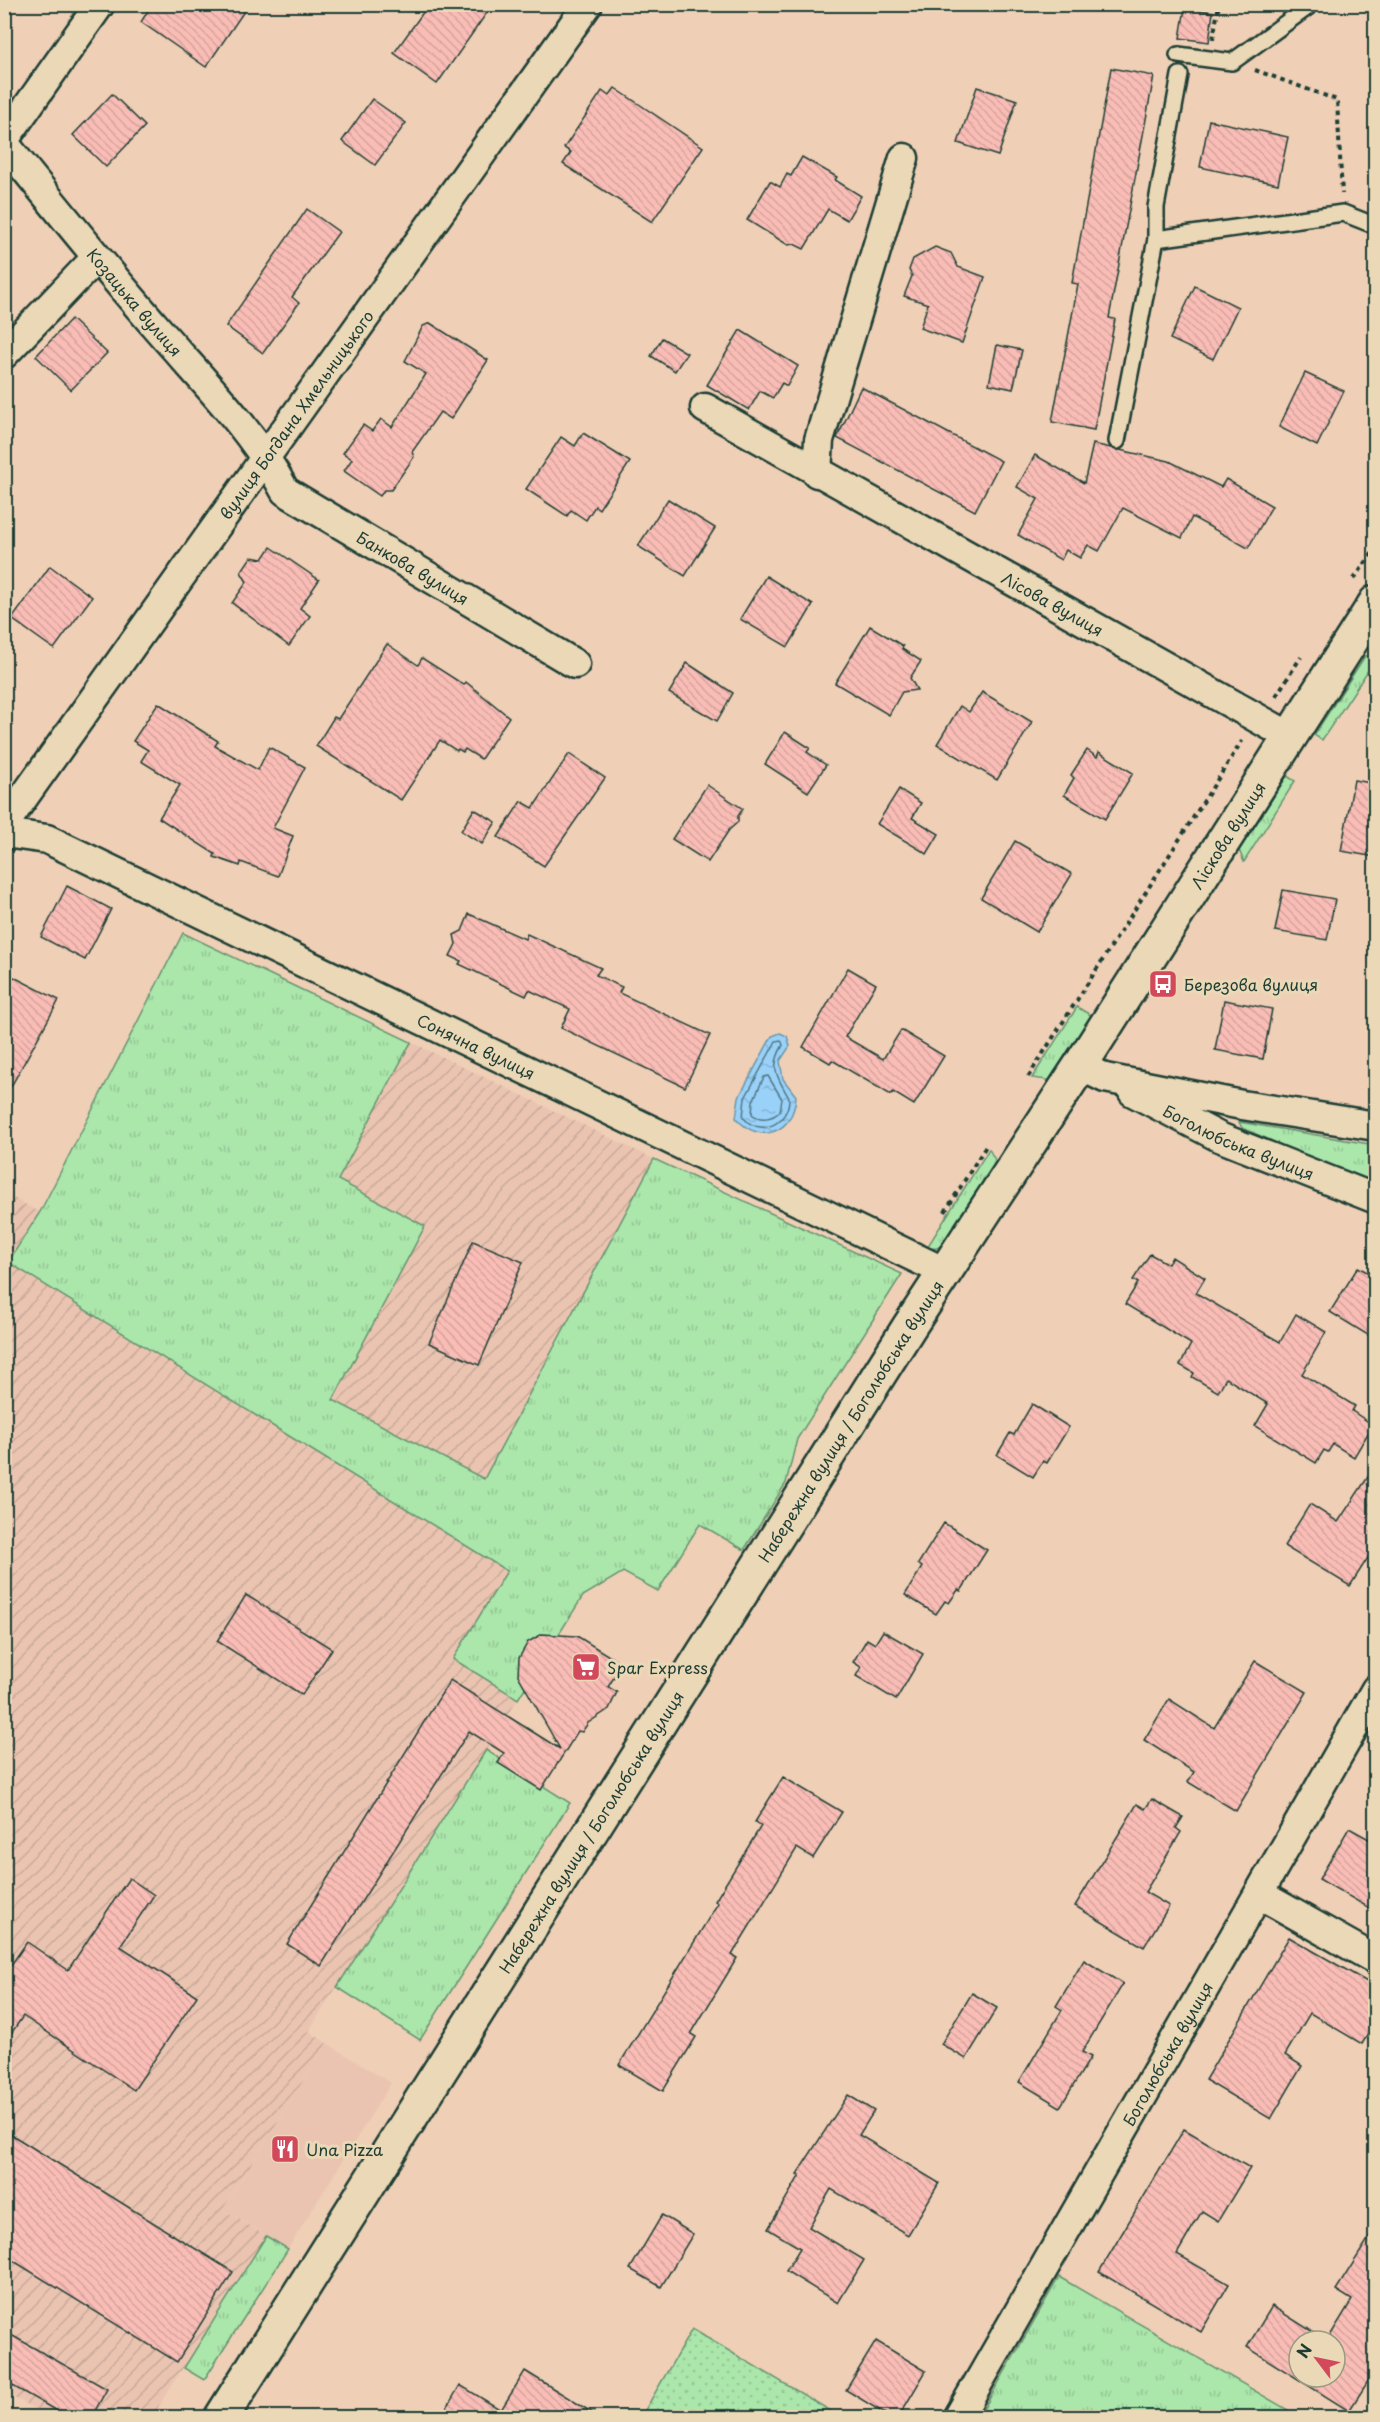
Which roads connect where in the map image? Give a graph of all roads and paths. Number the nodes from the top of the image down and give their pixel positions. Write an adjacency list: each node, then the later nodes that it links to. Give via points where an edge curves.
1 (100, 4): 9 (street, Козацька вулиця)
2 (588, 4): 18 (street, вулиця Богдана Хмельницького)
3 (1219, 4): 6 (path)
4 (1312, 4): 7 (lane)
5 (1178, 55): 6 (lane)
6 (1210, 60): 7 (lane)
7 (1232, 62): 11 (path, via 1337,100)
8 (1180, 75): 13 (lane, via 1156,207)
9 (4, 142): 14 (street, Козацька вулиця)
10 (904, 158): 19 (street, via 819,440)
11 (1343, 213): 12 (lane); 13 (lane)
12 (1376, 226)
13 (1156, 239): 17 (lane)
14 (96, 258): 15 (street); 18 (street, Козацька вулиця)
15 (4, 354)
16 (705, 408): 19 (street, Лісова вулиця)
17 (1117, 441)
18 (267, 457): 21 (street, Банкова вулиця, via 285,491); 24 (street, вулиця Богдана Хмельницького)
19 (817, 472): 23 (street, Лісова вулиця)
20 (1370, 619): 23 (street, Ліскова вулиця)
21 (575, 664)
22 (1246, 736): 27 (path)
23 (1289, 736): 26 (street, Ліскова вулиця)
24 (4, 825)
25 (4, 833): 32 (street, Сонячна вулиця, via 47,839)
26 (1093, 1072): 28 (street, via 1242,1105); 30 (street, Боголюбська вулиця, via 1219,1137); 32 (street, Набережна вулиця / Боголюбська вулиця)
27 (1028, 1077)
28 (1376, 1126)
29 (986, 1146): 31 (path)
30 (1376, 1199)
31 (940, 1220)
32 (945, 1272): 36 (street, Набережна вулиця / Боголюбська вулиця)
33 (1376, 1689): 34 (street, Боголюбська вулиця)
34 (1258, 1894): 35 (street); 37 (street, Боголюбська вулиця)
35 (1376, 1960)
36 (221, 2418)
37 (958, 2418)

